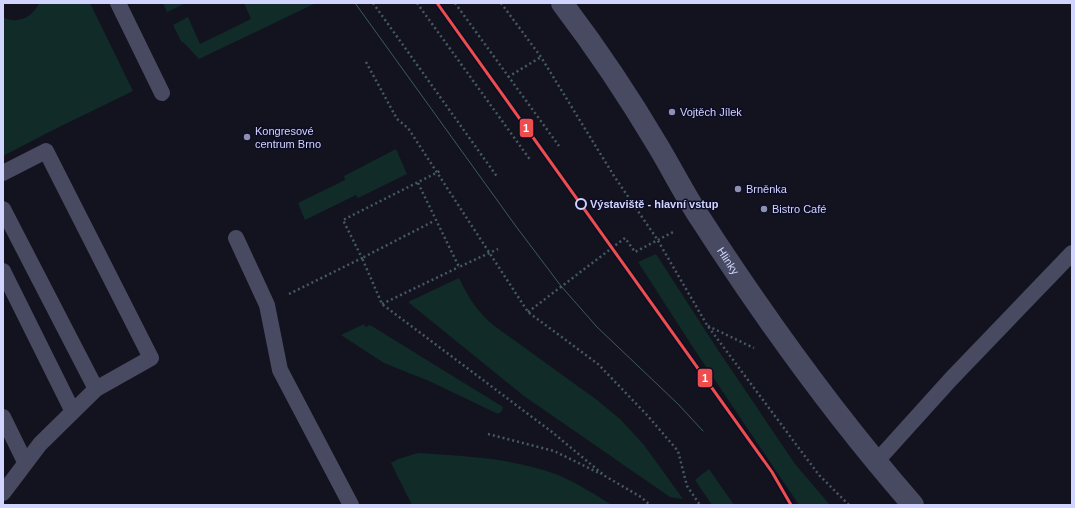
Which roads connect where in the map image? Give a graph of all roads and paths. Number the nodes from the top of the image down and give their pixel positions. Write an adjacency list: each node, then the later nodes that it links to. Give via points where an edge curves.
1 (118, 3): 10 (lane)
2 (373, 3): 16 (path)
3 (417, 3): 12 (path)
4 (455, 3): 9 (path)
5 (501, 3): 7 (path)
6 (562, 3): 19 (street, Hlinky, via 589,38)
7 (541, 57): 9 (path); 22 (path, via 614,176)
8 (366, 62): 14 (path, via 397,119 408,128)
9 (508, 77): 11 (path)
10 (162, 93)
11 (559, 146)
12 (531, 161)
13 (442, 170): 14 (path)
14 (436, 172): 17 (path); 24 (path)
15 (3, 173): 32 (lane, via 46,151 151,358)
16 (498, 178)
17 (418, 183): 26 (path, via 343,220); 27 (path)
18 (3, 209): 32 (lane)
19 (701, 220): 22 (path); 37 (street, Hlinky, via 783,340)
20 (432, 222): 26 (path)
21 (236, 238): 30 (lane)
22 (657, 239): 31 (path, via 635,252 625,238); 43 (path, via 707,326 819,475)
23 (498, 249): 24 (path)
24 (489, 253): 27 (path); 31 (path)
25 (1072, 254): 37 (lane, via 951,379)
26 (362, 258): 29 (path); 30 (path)
27 (459, 267): 29 (path)
28 (3, 271): 33 (lane)
29 (382, 304): 38 (path, via 552,432)
30 (267, 305): 40 (lane, via 280,370)
31 (528, 312): 42 (path, via 598,364 647,415 678,451 687,486)
32 (96, 389): 33 (lane)
33 (72, 410): 36 (lane)
34 (3, 417): 36 (lane)
35 (488, 434): 38 (path, via 554,451)
36 (25, 462): 39 (lane)
37 (876, 462): 44 (street, Hlinky)
38 (605, 476): 41 (path)
39 (3, 493)
40 (351, 505)
41 (650, 505)
42 (700, 505)
43 (849, 505)
44 (913, 505)

